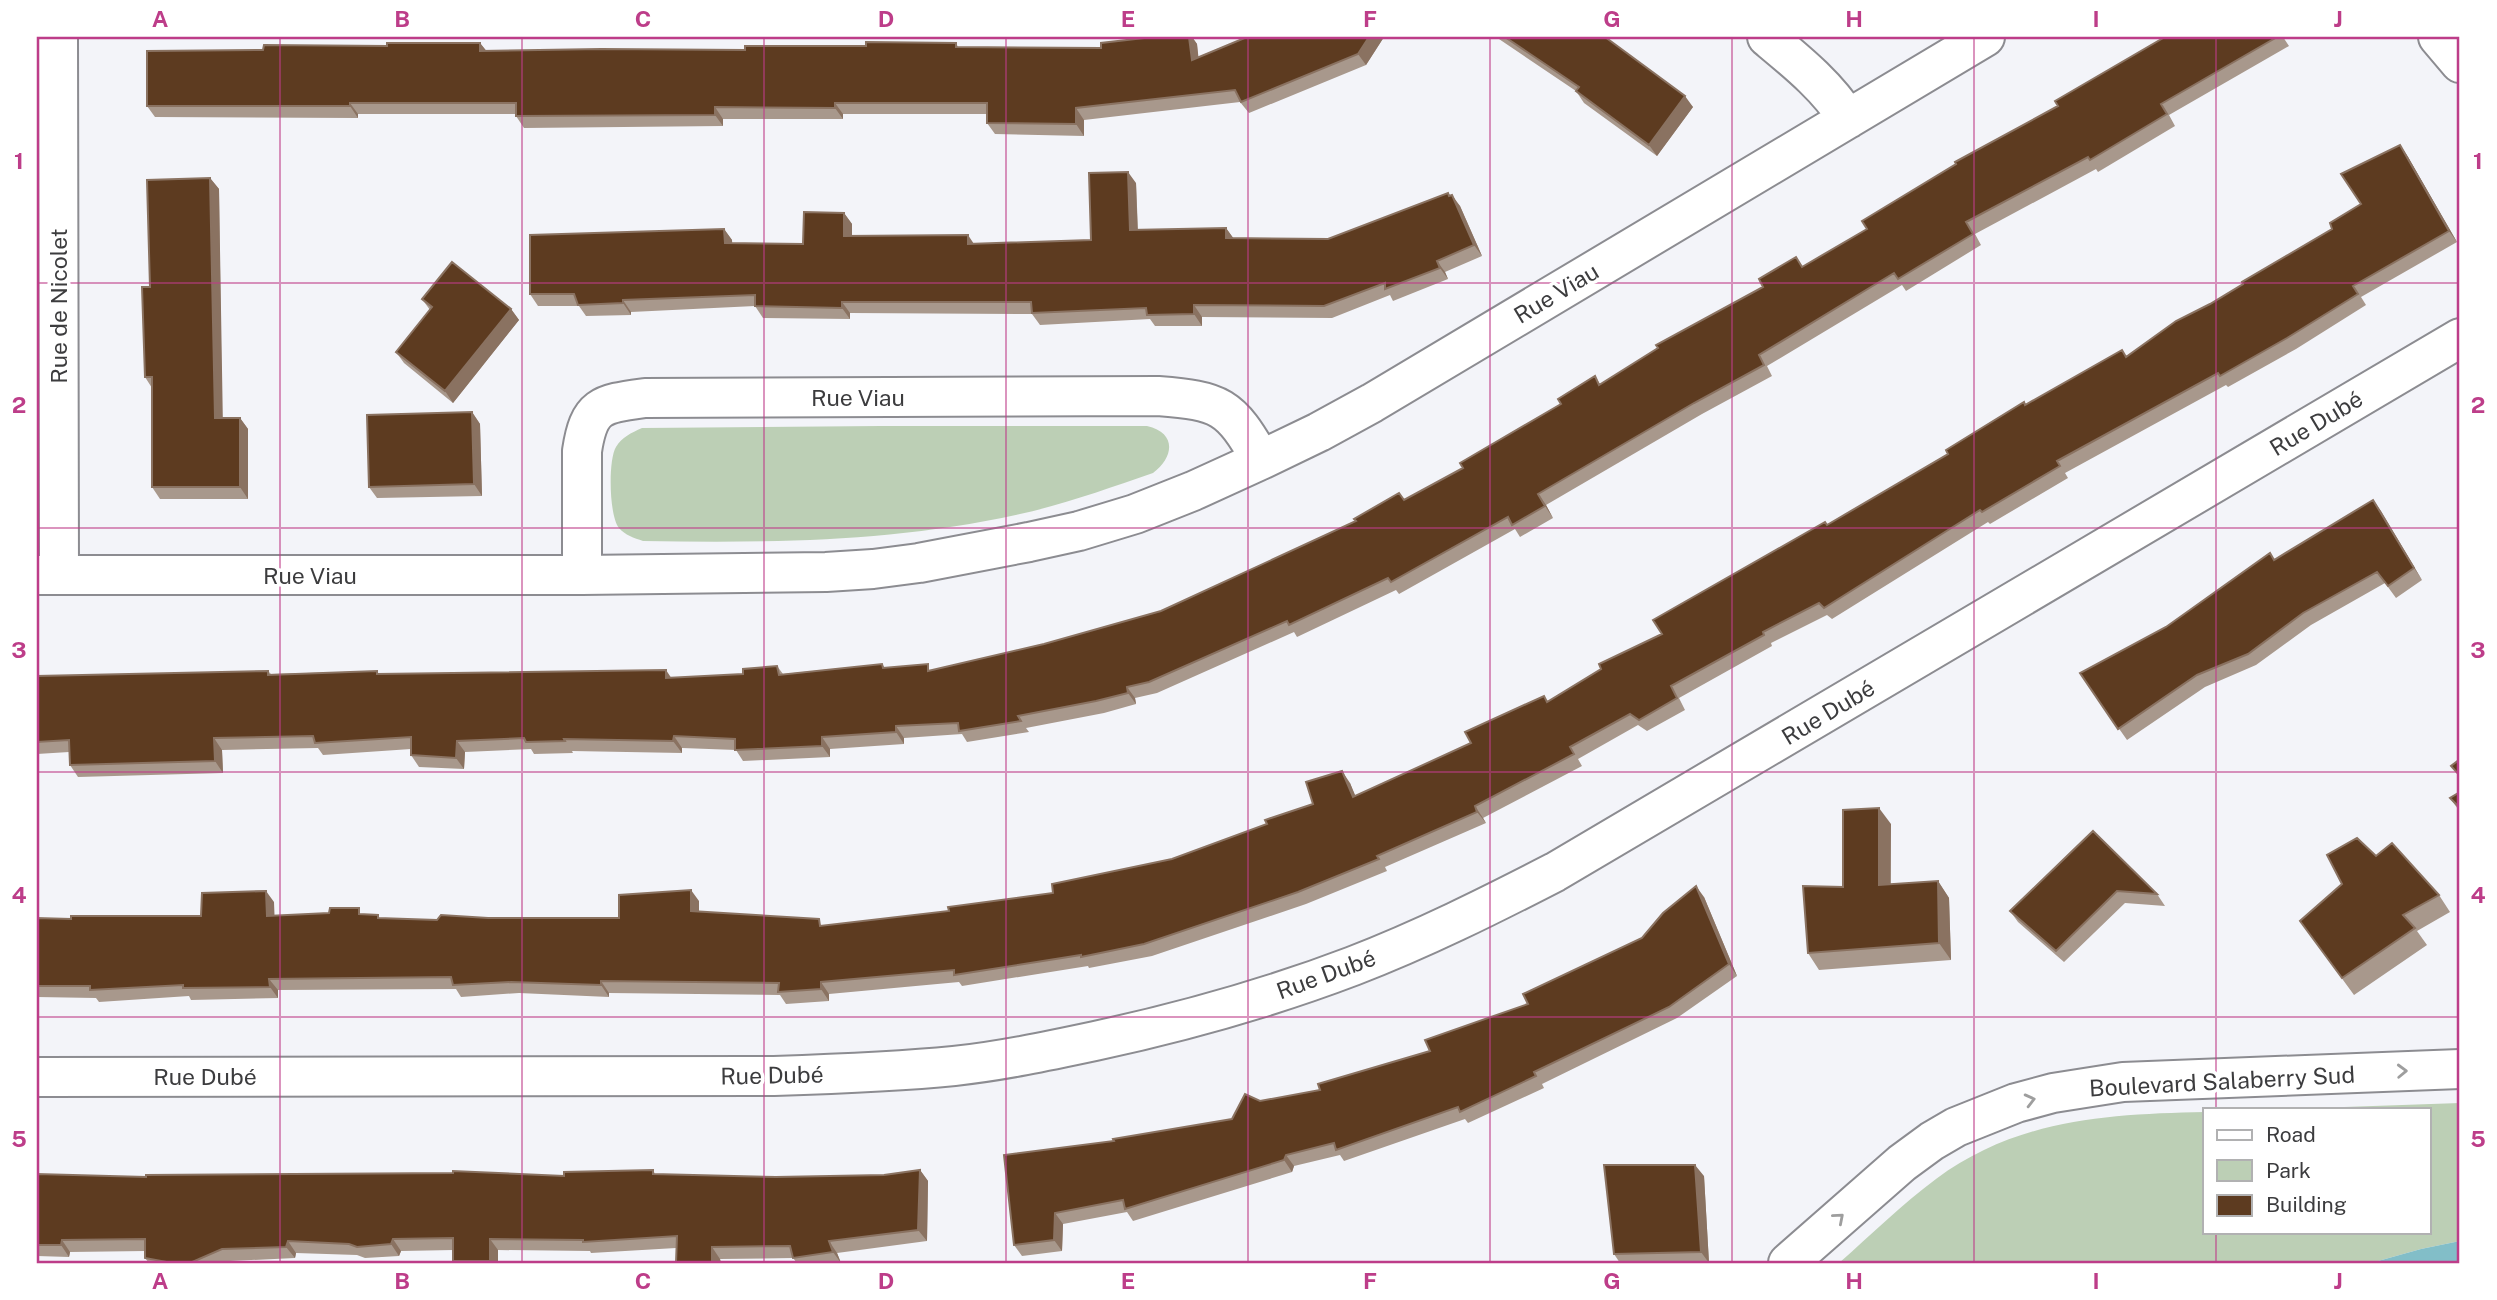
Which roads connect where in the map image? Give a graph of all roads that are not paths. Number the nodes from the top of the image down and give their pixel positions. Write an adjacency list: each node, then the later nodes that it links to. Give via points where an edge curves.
1 (58, 37): 9 (street, Rue de Nicolet)
2 (1767, 37): 6 (street, via 1833,96)
3 (1985, 37): 6 (street, Rue Viau)
4 (2438, 37): 5 (street)
5 (2460, 63)
6 (1848, 119): 8 (street, Rue Viau, via 1372,403)
7 (2460, 338): 12 (street, Rue Dubé, via 1555,872 1391,950 1254,1000 1136,1032 1011,1058 853,1073)
8 (1261, 460): 10 (street, Rue Viau, via 1124,517 919,564 826,572); 10 (street, Rue Viau, via 1235,419 1205,402 1183,398 623,401 591,416 585,432)
9 (48, 575): 10 (street, Rue Viau)
10 (582, 575)
11 (2460, 1069): 13 (street, Boulevard Salaberry Sud, one-way to 11, via 1933,1141 2016,1103 2123,1082)
12 (37, 1076)
13 (1788, 1263)

